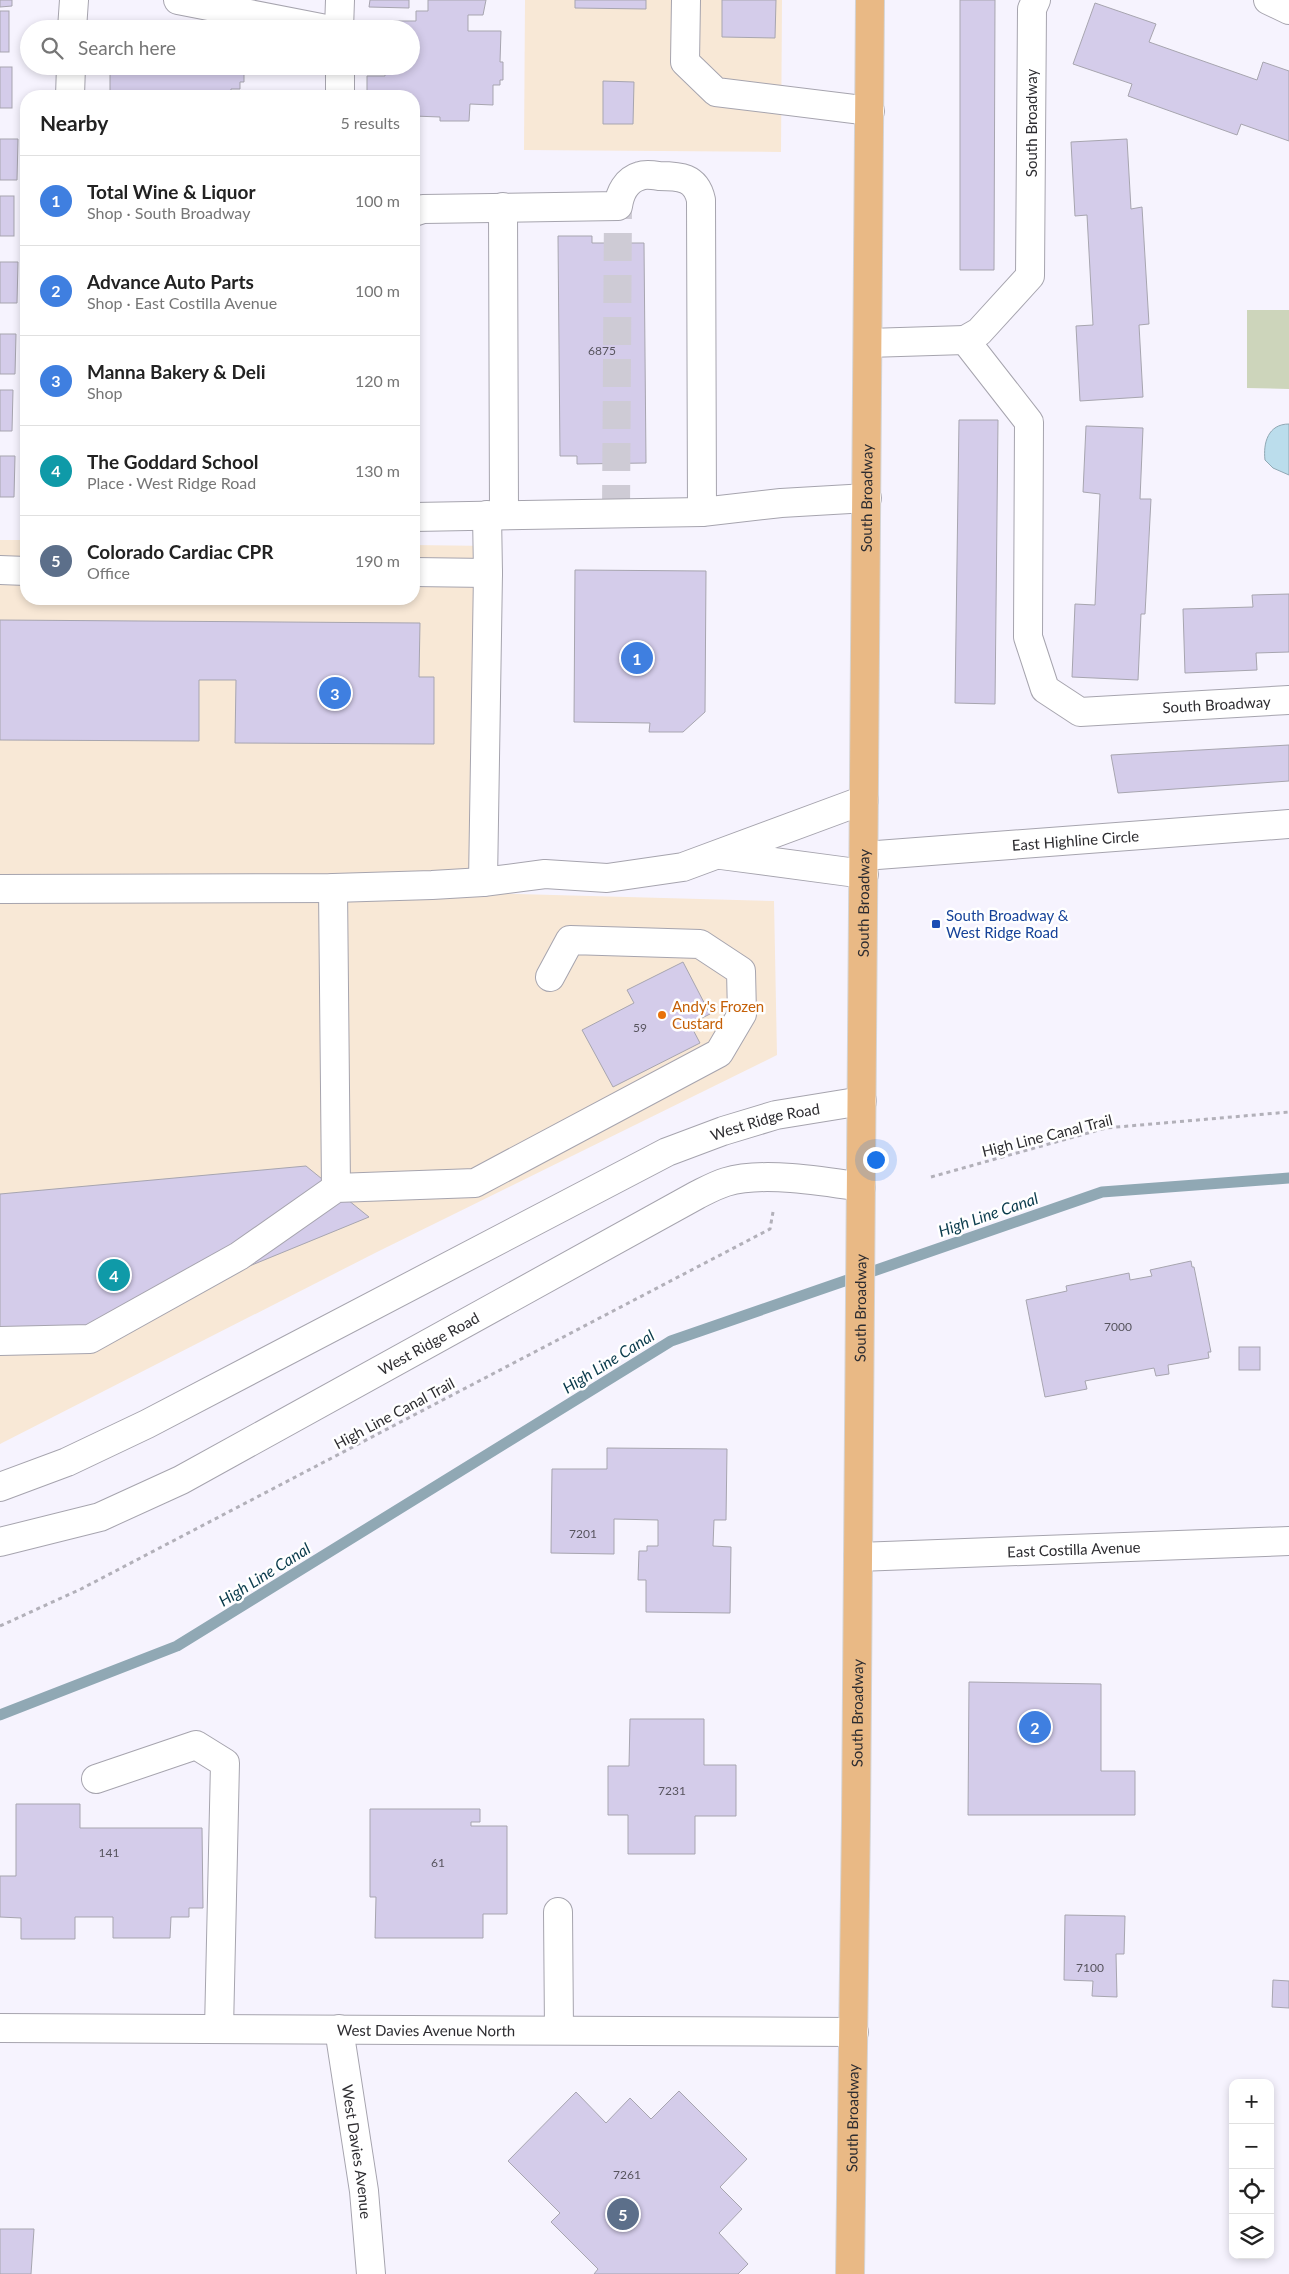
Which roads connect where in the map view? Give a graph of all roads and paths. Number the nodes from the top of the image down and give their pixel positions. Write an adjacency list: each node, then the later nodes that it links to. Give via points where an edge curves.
1 (74, 0): 9 (street)
2 (178, 0): 10 (street)
3 (340, 0): 11 (street)
4 (686, 0): 16 (street, via 685,62 716,92)
5 (870, 0): 16 (main road, South Broadway)
6 (1036, 0): 19 (street, South Broadway, via 1032,9 1030,276 979,332)
7 (1268, 0): 8 (street)
8 (1289, 10)
9 (73, 20)
10 (280, 20)
11 (339, 20)
12 (70, 75): 14 (street)
13 (340, 75): 15 (street)
14 (70, 90)
15 (340, 90)
16 (870, 111): 20 (main road, South Broadway)
17 (503, 207): 18 (street); 22 (street, via 618,206 620,193 640,175 681,176 699,191); 23 (street)
18 (420, 210)
19 (965, 340): 20 (street); 29 (street, South Broadway, via 1030,422 1028,637 1045,689 1080,712)
20 (868, 343): 21 (main road, South Broadway)
21 (866, 498): 22 (street); 30 (main road, South Broadway)
22 (702, 512): 23 (street)
23 (495, 515): 24 (street); 28 (street)
24 (420, 517)
25 (0, 570): 26 (street)
26 (20, 570)
27 (420, 572): 28 (street)
28 (488, 572): 34 (street)
29 (1289, 700)
30 (864, 800): 32 (street); 33 (main road, South Broadway)
31 (1289, 824): 33 (street, East Highline Circle)
32 (717, 854): 33 (street, East Highline Circle); 34 (street, via 683,866 607,878 545,874)
33 (864, 865): 38 (main road, South Broadway)
34 (483, 882): 35 (street)
35 (333, 888): 36 (street); 42 (street)
36 (0, 889)
37 (550, 977): 42 (street, via 570,940 700,944 741,971 742,1014 719,1053 475,1183)
38 (862, 1102): 41 (main road, South Broadway); 45 (street, West Ridge Road, via 776,1115 667,1152 148,1424 66,1462)
39 (1289, 1112): 40 (path, High Line Canal Trail, via 1106,1128)
40 (931, 1177)
41 (861, 1187): 47 (street, West Ridge Road, via 795,1178 761,1178 727,1182 697,1194 181,1480 100,1517); 48 (main road, South Broadway)
42 (336, 1188): 44 (street, via 239,1256 90,1339)
43 (774, 1206): 49 (path, High Line Canal Trail, via 770,1229 81,1589)
44 (0, 1341)
45 (0, 1487)
46 (1289, 1541): 48 (street, East Costilla Avenue)
47 (0, 1542)
48 (858, 1556): 56 (main road, South Broadway)
49 (0, 1626)
50 (96, 1779): 53 (street, via 196,1745 225,1763)
51 (558, 1912): 55 (street)
52 (0, 2028): 53 (street, West Davies Avenue North)
53 (220, 2029): 54 (street, West Davies Avenue North)
54 (339, 2029): 55 (street, West Davies Avenue North); 57 (street, West Davies Avenue, via 364,2191)
55 (559, 2030): 56 (street, West Davies Avenue North)
56 (854, 2032): 58 (main road, South Broadway)
57 (371, 2274)
58 (850, 2274)

